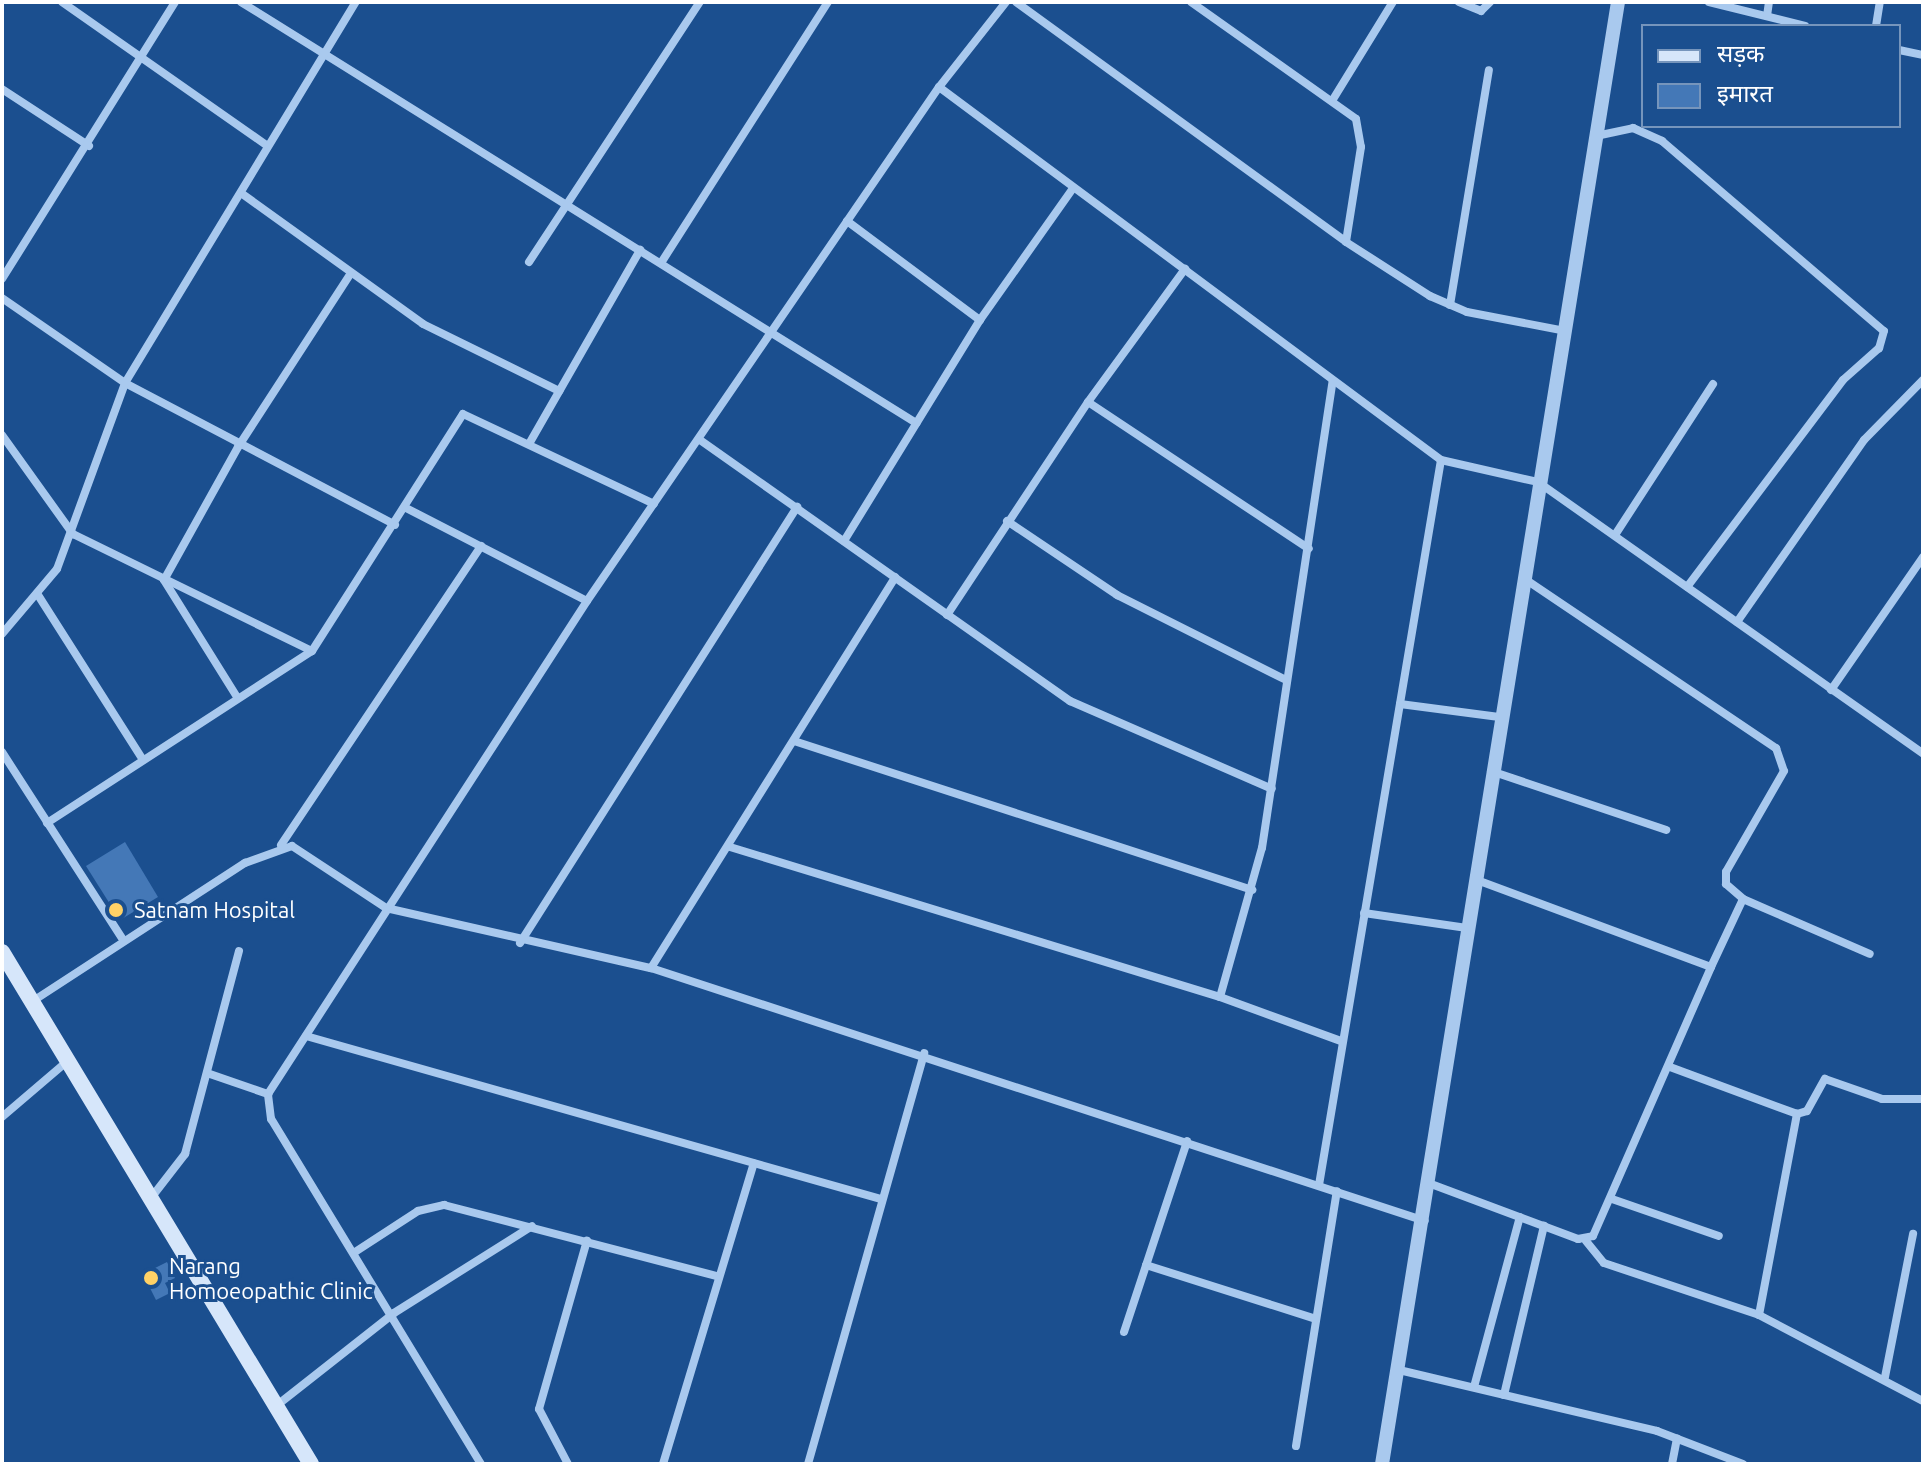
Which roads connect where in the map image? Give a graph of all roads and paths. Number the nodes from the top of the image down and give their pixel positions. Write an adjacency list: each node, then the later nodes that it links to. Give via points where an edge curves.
1 (62, 2): 21 (street)
2 (175, 2): 21 (street)
3 (241, 2): 23 (street)
4 (356, 2): 23 (street)
5 (700, 2): 33 (street)
6 (828, 2): 38 (street)
7 (1006, 2): 25 (street)
8 (1016, 2): 35 (street)
9 (1191, 2): 27 (street)
10 (1393, 2): 27 (street)
11 (1459, 2): 12 (street, via 1481,11)
12 (1490, 2)
13 (1618, 2): 28 (street)
14 (1709, 2): 17 (street)
15 (1769, 2): 17 (street)
16 (1880, 2): 19 (street)
17 (1767, 16): 18 (street)
18 (1797, 24)
19 (1876, 24)
20 (1901, 50): 22 (street)
21 (143, 55): 29 (street); 30 (street)
22 (1923, 55)
23 (320, 56): 30 (street); 33 (street)
24 (1489, 70): 43 (street)
25 (939, 87): 31 (street); 34 (street)
26 (2, 89): 29 (street)
27 (1332, 101): 35 (street, via 1356,119 1361,132)
28 (1595, 136): 45 (street); 74 (street, via 1633,128 1662,141 1884,331 1879,348 1843,380)
29 (89, 146): 41 (street)
30 (268, 146): 32 (street)
31 (1073, 188): 39 (street); 44 (street)
32 (241, 193): 40 (street); 49 (street)
33 (568, 207): 36 (street); 37 (street)
34 (847, 221): 44 (street); 46 (street)
35 (1346, 242): 43 (street)
36 (640, 250): 38 (street); 51 (street)
37 (529, 262)
38 (661, 263): 46 (street)
39 (1185, 269): 48 (street); 52 (street)
40 (349, 276): 51 (street, via 449,339); 57 (street)
41 (2, 279)
42 (2, 298): 49 (street)
43 (1450, 305): 45 (street)
44 (980, 320): 53 (street)
45 (1566, 331): 59 (street)
46 (771, 333): 53 (street); 55 (street)
47 (1923, 380): 78 (street, via 1864,440)
48 (1333, 381): 58 (street); 69 (street)
49 (125, 383): 57 (street); 65 (street)
50 (1713, 384): 66 (street)
51 (559, 391): 56 (street)
52 (1088, 402): 63 (street); 69 (street)
53 (916, 423): 67 (street)
54 (2, 435): 65 (street)
55 (700, 440): 60 (street); 61 (street)
56 (529, 444): 60 (street); 62 (street, via 463,414)
57 (238, 447): 64 (street); 73 (street)
58 (1441, 460): 59 (street); 84 (street)
59 (1538, 482): 66 (street); 71 (street)
60 (654, 504): 76 (street)
61 (797, 507): 67 (street); 103 (street)
62 (406, 508): 64 (street); 68 (street)
63 (1007, 521): 77 (street); 81 (street, via 1117,595)
64 (395, 525): 80 (street)
65 (73, 534): 73 (street); 75 (street)
66 (1615, 535): 74 (street)
67 (844, 541): 72 (street)
68 (481, 546): 76 (street); 94 (street)
69 (1309, 549): 81 (street)
70 (1923, 557): 82 (street)
71 (1521, 576): 85 (street); 98 (street, via 1784,758 1784,771 1726,872 1726,884)
72 (895, 577): 77 (street); 86 (street)
73 (164, 580): 80 (street); 83 (street)
74 (1687, 587): 78 (street)
75 (38, 595): 79 (street); 89 (street)
76 (587, 601): 99 (street)
77 (947, 615): 91 (street, via 1070,701)
78 (1737, 622): 82 (street)
79 (2, 634)
80 (312, 651): 83 (street)
81 (1284, 679): 91 (street)
82 (1831, 690): 88 (street)
83 (237, 697): 89 (street)
84 (1400, 704): 85 (street); 100 (street)
85 (1499, 717): 90 (street)
86 (794, 741): 95 (street); 97 (street)
87 (2, 752): 92 (street)
88 (1923, 754)
89 (142, 758): 92 (street)
90 (1491, 771): 93 (street); 96 (street)
91 (1272, 789): 97 (street)
92 (47, 823): 102 (street)
93 (1666, 830)
94 (281, 845): 99 (street, via 304,852); 102 (street)
95 (730, 847): 108 (street); 109 (street)
96 (1474, 879): 101 (street); 107 (street)
97 (1252, 890): 109 (street)
98 (1743, 899): 106 (street); 107 (street)
99 (386, 908): 103 (street); 111 (street)
100 (1364, 913): 101 (street); 112 (street)
101 (1467, 928): 123 (street)
102 (122, 938): 110 (street)
103 (520, 943): 108 (street)
104 (239, 951): 116 (street)
105 (2, 952): 110 (main road)
106 (1870, 954)
107 (1711, 967): 115 (street)
108 (651, 968): 113 (street)
109 (1220, 997): 112 (street)
110 (33, 1001): 114 (main road)
111 (306, 1036): 117 (street); 122 (street)
112 (1341, 1041): 124 (street)
113 (924, 1053): 121 (street); 127 (street)
114 (64, 1064): 120 (street); 126 (main road)
115 (1670, 1067): 119 (street); 128 (street)
116 (207, 1073): 117 (street); 126 (street, via 181,1165)
117 (268, 1094): 137 (street, via 271,1119)
118 (1923, 1099): 119 (street, via 1882,1099 1825,1079 1807,1111)
119 (1797, 1114): 141 (street)
120 (2, 1117)
121 (1187, 1141): 124 (street); 138 (street)
122 (754, 1163): 127 (street); 139 (street)
123 (1431, 1184): 129 (street); 130 (street)
124 (1319, 1185): 125 (street)
125 (1337, 1191): 130 (street); 142 (street)
126 (151, 1198): 149 (main road)
127 (881, 1199): 156 (street)
128 (1612, 1199): 134 (street); 136 (street)
129 (1520, 1217): 132 (street); 146 (street)
130 (1425, 1221): 144 (street)
131 (532, 1226): 135 (street); 137 (street, via 433,1206); 140 (street)
132 (1544, 1226): 136 (street); 147 (street)
133 (1913, 1234): 145 (street)
134 (1719, 1236)
135 (587, 1241): 139 (street); 154 (street, via 539,1409)
136 (1586, 1241): 141 (street, via 1612,1266)
137 (355, 1252): 140 (street)
138 (1146, 1265): 142 (street); 143 (street)
139 (717, 1276): 155 (street)
140 (394, 1313): 149 (street); 153 (street)
141 (1759, 1315): 145 (street)
142 (1316, 1319): 151 (street)
143 (1124, 1332)
144 (1399, 1370): 146 (street); 157 (street)
145 (1885, 1377): 148 (street)
146 (1474, 1387): 147 (street)
147 (1504, 1395): 150 (street)
148 (1923, 1401)
149 (276, 1406): 152 (main road)
150 (1677, 1438): 158 (street); 159 (street)
151 (1296, 1446)
152 (311, 1464)
153 (481, 1464)
154 (568, 1464)
155 (663, 1464)
156 (808, 1464)
157 (1382, 1464)
158 (1672, 1464)
159 (1743, 1464)

